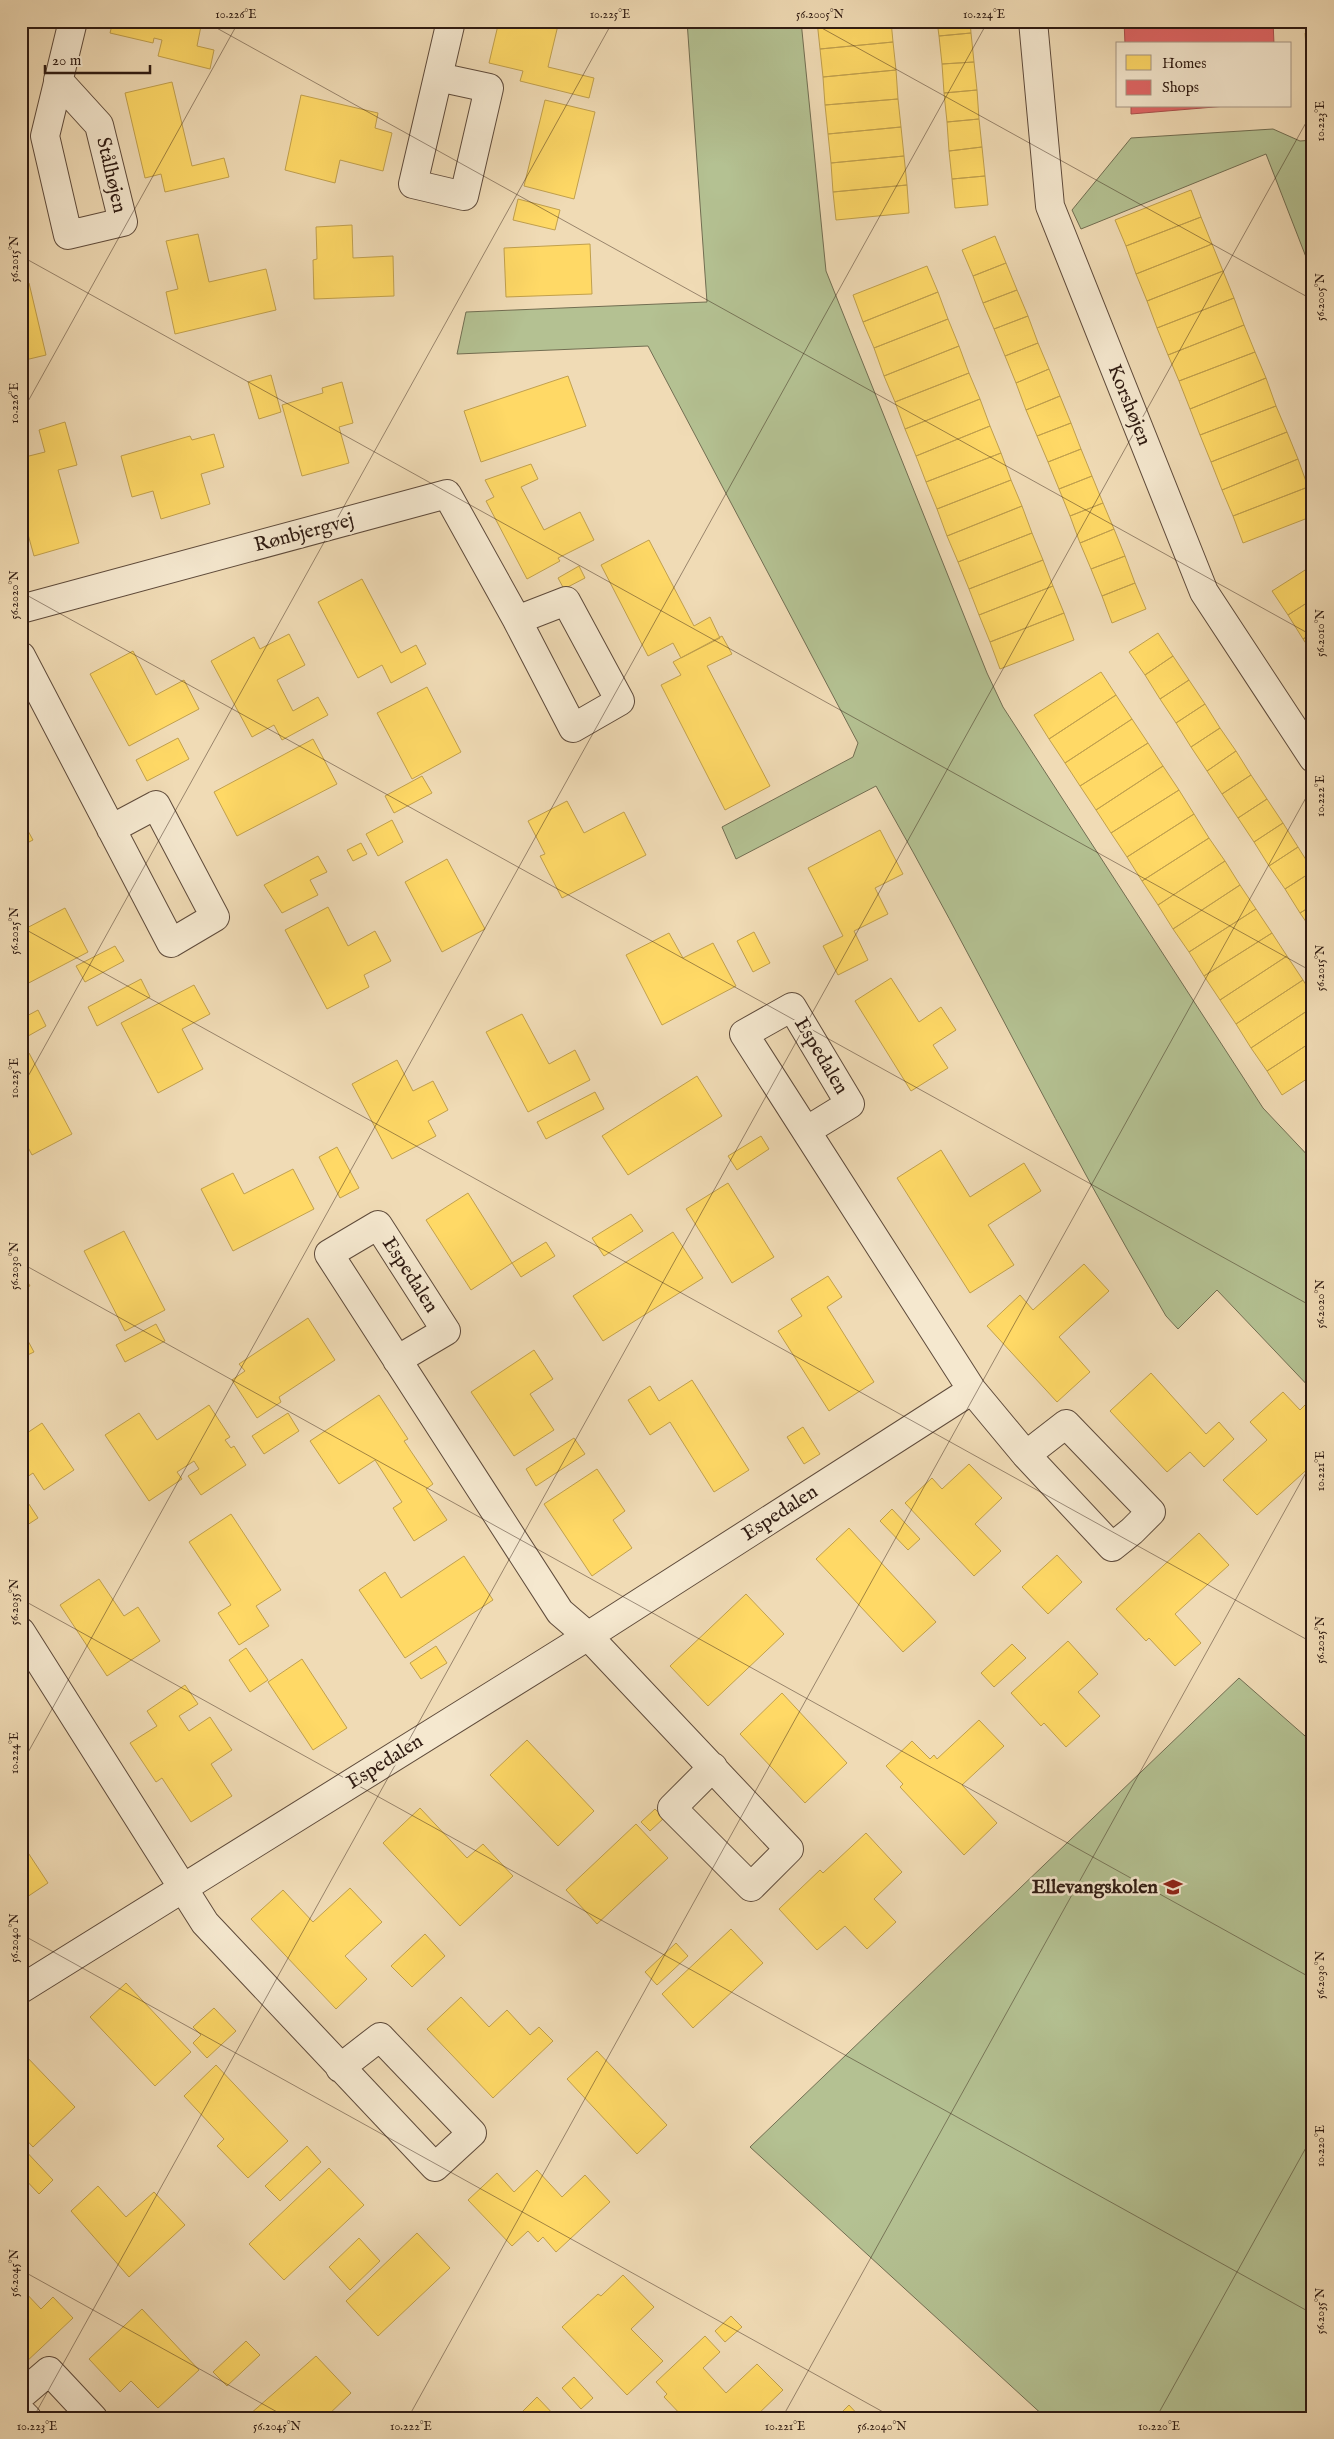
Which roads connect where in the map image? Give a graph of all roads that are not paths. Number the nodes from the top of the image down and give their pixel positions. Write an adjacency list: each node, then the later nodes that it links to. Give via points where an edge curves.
1 (73, 21): 5 (street, Stålhøjen)
2 (451, 21): 4 (street)
3 (1033, 21): 9 (street, Korshøjen, via 1050,206 1204,592)
4 (438, 77)
5 (58, 80): 5 (street, Stålhøjen, via 46,136 68,235 123,222 100,125)
6 (21, 609): 7 (street, Rønbjergvej, via 447,494)
7 (517, 620)
8 (21, 656): 10 (street)
9 (1313, 758)
10 (111, 829): 10 (street, via 171,943 215,917 156,805)
11 (806, 1131): 13 (street)
12 (397, 1360): 12 (street, Espedalen, via 446,1331 378,1225 329,1254); 16 (street, Espedalen, via 560,1612)
13 (972, 1390): 14 (street); 16 (street, Espedalen)
14 (1026, 1456): 14 (street, via 1112,1547 1132,1532 1150,1512 1066,1424)
15 (21, 1632): 18 (street)
16 (588, 1636): 17 (street, Espedalen); 18 (street, Espedalen)
17 (714, 1767)
18 (183, 1889): 19 (street, Espedalen); 20 (street, via 205,1922)
19 (21, 1989)
20 (340, 2068): 20 (street, via 380,2037 472,2133 435,2167)
21 (21, 2395): 24 (street, via 48,2371)
22 (21, 2412): 23 (street)
23 (27, 2418)
24 (93, 2418)

